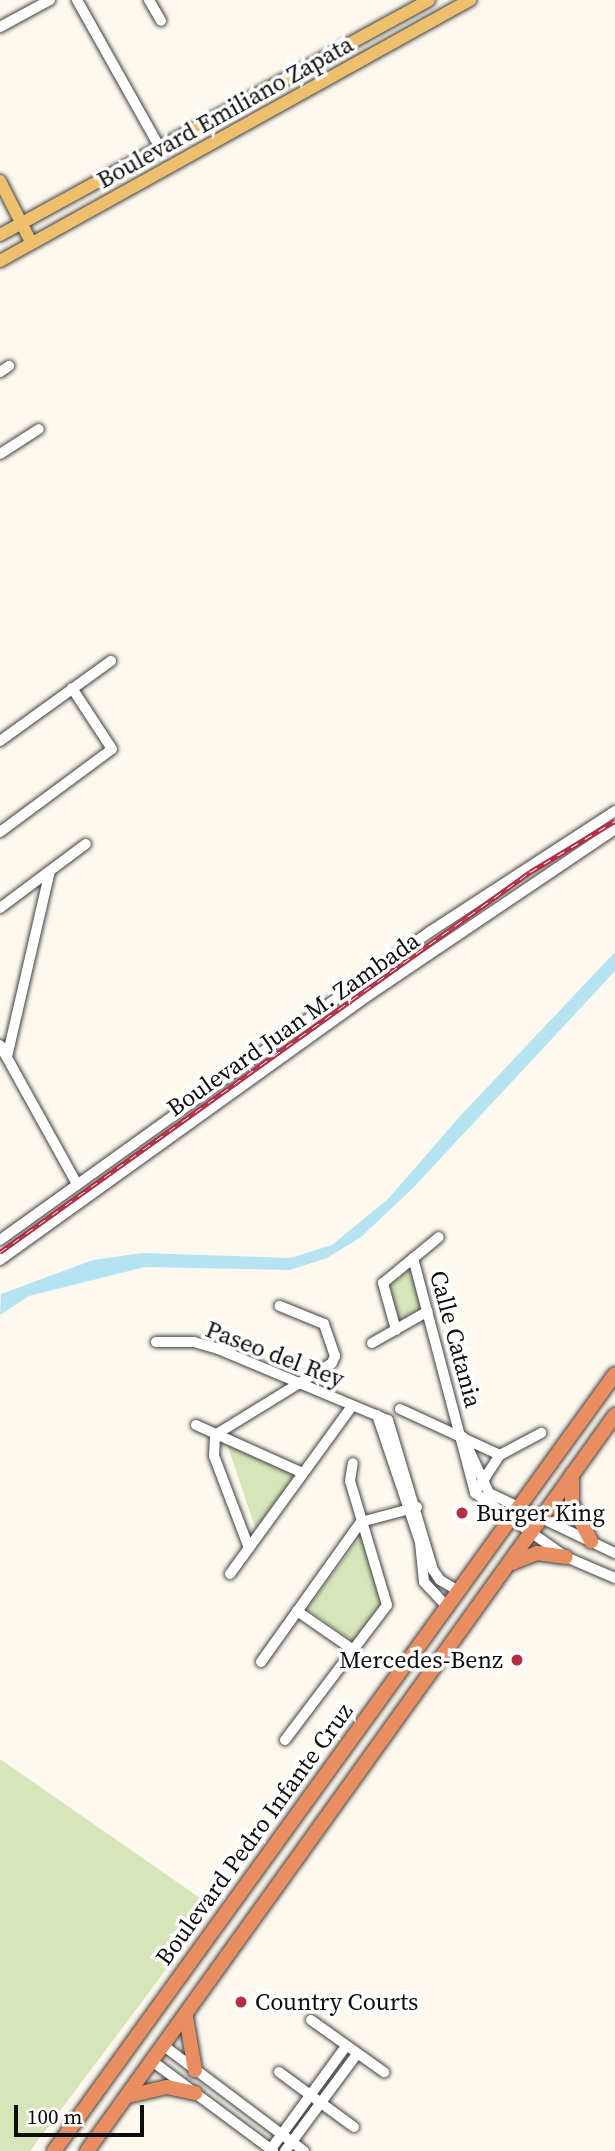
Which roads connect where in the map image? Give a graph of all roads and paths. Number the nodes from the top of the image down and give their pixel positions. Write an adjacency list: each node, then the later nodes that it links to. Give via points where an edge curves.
1 (50, 0): 7 (street)
2 (77, 0): 8 (street)
3 (149, 0): 6 (street)
4 (429, 0): 8 (main road, Boulevard Emiliano Zapata)
5 (470, 0): 12 (main road, Boulevard Emiliano Zapata)
6 (161, 21)
7 (0, 27)
8 (159, 146): 10 (main road, Boulevard Emiliano Zapata)
9 (0, 181): 10 (main road)
10 (23, 223): 11 (main road, Boulevard Emiliano Zapata); 12 (main road)
11 (0, 235)
12 (32, 242): 13 (main road, Boulevard Emiliano Zapata)
13 (0, 261)
14 (38, 429): 15 (street)
15 (0, 454)
16 (111, 661): 17 (street)
17 (72, 688): 18 (street); 21 (street, via 112,749)
18 (0, 741)
19 (615, 811): 27 (street, Boulevard Juan M. Zambada, via 431,931)
20 (615, 829): 31 (street, Boulevard Juan M. Zambada, via 366,997)
21 (0, 832)
22 (86, 844): 23 (street)
23 (50, 871): 24 (street); 26 (street)
24 (0, 908)
25 (0, 1045): 26 (street)
26 (7, 1057): 27 (street)
27 (77, 1184): 29 (street, Boulevard Juan M. Zambada)
28 (439, 1237): 30 (street)
29 (0, 1240)
30 (413, 1258): 33 (street, Calle Catania); 34 (street, via 382,1285)
31 (0, 1260)
32 (280, 1306): 38 (street, via 324,1324 335,1353 332,1363)
33 (428, 1311): 34 (street); 45 (street, Calle Catania)
34 (396, 1329): 36 (street)
35 (156, 1342): 38 (street, Paseo del Rey, via 205,1345)
36 (372, 1343)
37 (615, 1374): 53 (highway, Boulevard Pedro Infante Cruz)
38 (300, 1383): 39 (street, Paseo del Rey); 44 (street)
39 (352, 1406): 48 (street); 52 (street, Paseo del Rey, via 377,1415)
40 (400, 1409): 45 (street)
41 (615, 1415): 49 (highway, Boulevard Pedro Infante Cruz)
42 (196, 1425): 44 (street)
43 (541, 1433): 46 (street)
44 (215, 1435): 48 (street); 57 (street, via 214,1456)
45 (461, 1436): 46 (street); 50 (street); 51 (street)
46 (500, 1455): 50 (street)
47 (353, 1463): 54 (street, via 350,1481)
48 (303, 1474): 57 (street)
49 (572, 1474): 55 (highway, Boulevard Pedro Infante Cruz); 56 (highway, via 575,1514)
50 (481, 1484): 51 (street); 53 (street)
51 (475, 1493): 53 (street)
52 (413, 1508): 54 (street); 63 (street, Paseo del Rey, via 433,1570); 64 (street, Paseo del Rey, via 424,1582)
53 (513, 1512): 55 (street); 63 (highway, Boulevard Pedro Infante Cruz)
54 (361, 1522): 65 (street); 66 (street, via 387,1605)
55 (536, 1526): 56 (street); 59 (street); 60 (highway, Boulevard Pedro Infante Cruz)
56 (591, 1541): 58 (street)
57 (249, 1548): 61 (street)
58 (615, 1553)
59 (566, 1557): 60 (highway, via 537,1553); 62 (street)
60 (511, 1564): 69 (highway, Boulevard Pedro Infante Cruz)
61 (230, 1574)
62 (615, 1578)
63 (458, 1591): 64 (highway, Boulevard Pedro Infante Cruz)
64 (447, 1607): 88 (highway, Boulevard Pedro Infante Cruz)
65 (297, 1611): 66 (street); 67 (street)
66 (352, 1649): 68 (street)
67 (261, 1662)
68 (285, 1740)
69 (186, 2015): 71 (highway, Boulevard Pedro Infante Cruz); 75 (highway)
70 (311, 2020): 72 (street)
71 (163, 2046): 74 (highway, Boulevard Pedro Infante Cruz); 75 (street)
72 (346, 2046): 73 (street); 79 (street)
73 (357, 2054): 77 (street); 81 (street)
74 (152, 2061): 78 (street); 80 (highway, Boulevard Pedro Infante Cruz)
75 (195, 2070): 85 (street)
76 (279, 2072): 79 (street)
77 (384, 2072)
78 (195, 2093): 80 (highway, via 167,2087); 87 (street)
79 (310, 2096): 81 (street); 82 (street)
80 (126, 2097): 89 (highway, Boulevard Pedro Infante Cruz)
81 (319, 2103): 83 (street); 84 (street)
82 (293, 2119): 83 (street); 85 (street)
83 (303, 2126): 86 (street)
84 (354, 2127)
85 (282, 2134): 86 (street); 87 (street)
86 (292, 2141): 90 (street); 91 (street)
87 (272, 2150)
88 (54, 2151)
89 (87, 2151)
90 (285, 2151)
91 (304, 2151)

